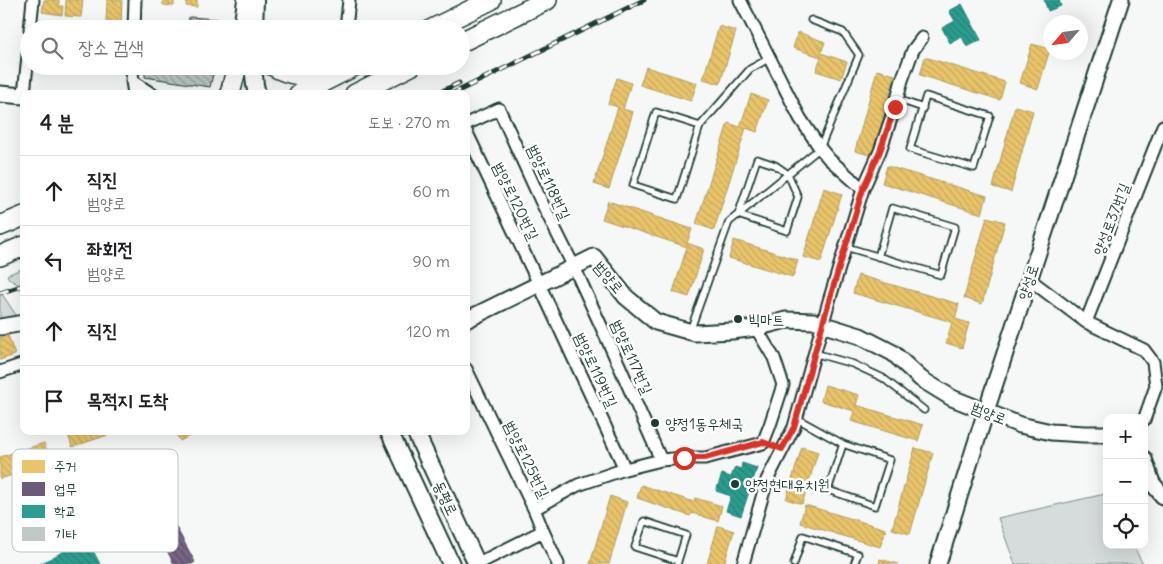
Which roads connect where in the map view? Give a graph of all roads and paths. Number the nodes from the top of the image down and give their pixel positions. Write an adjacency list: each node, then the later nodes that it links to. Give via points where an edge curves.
1 (33, 0): 10 (street)
2 (135, 0): 11 (street)
3 (246, 0): 12 (main road)
4 (255, 0): 13 (main road)
5 (349, 0): 14 (street)
6 (491, 0): 15 (main road)
7 (547, 0): 17 (main road)
8 (740, 0): 19 (street)
9 (1121, 0): 57 (street, 양성로)
10 (31, 20)
11 (134, 20)
12 (243, 20)
13 (254, 20)
14 (347, 20)
15 (450, 20)
16 (810, 20): 46 (lane, via 843,32 859,55)
17 (470, 38)
18 (922, 38): 40 (street, via 913,50)
19 (770, 58): 43 (lane, via 750,69); 46 (street, via 800,118)
20 (26, 75): 30 (street)
21 (132, 75): 29 (street)
22 (235, 75): 33 (main road)
23 (238, 75): 34 (main road)
24 (254, 75): 35 (main road)
25 (299, 75): 26 (main road)
26 (312, 75)
27 (335, 75): 36 (main road)
28 (393, 75): 37 (main road)
29 (132, 80): 31 (street); 32 (street)
30 (25, 90)
31 (133, 90)
32 (146, 90)
33 (231, 90)
34 (239, 90)
35 (256, 90)
36 (306, 90)
37 (363, 90)
38 (0, 94): 39 (street)
39 (20, 95)
40 (898, 99): 41 (lane); 48 (street)
41 (923, 108): 41 (lane, via 910,148 974,168 990,116 926,96)
42 (470, 122): 56 (street, 범양로118번길, via 499,109)
43 (700, 126): 43 (lane, via 656,112 633,185 677,199)
44 (1163, 126): 61 (street, 양성로37번길)
45 (470, 139): 58 (street, 범양로120번길)
46 (820, 148): 47 (lane); 48 (street)
47 (788, 174): 49 (lane); 49 (lane, via 757,159); 49 (lane, via 798,197 786,231)
48 (863, 189): 52 (street)
49 (738, 214): 66 (lane, via 729,222)
50 (20, 218): 51 (main road)
51 (0, 226)
52 (846, 247): 55 (lane); 67 (street)
53 (20, 248): 54 (main road)
54 (0, 256)
55 (878, 257): 55 (lane, via 941,275 955,227 892,208)
56 (574, 267): 58 (street, 범양로); 66 (street, 범양로, via 594,257 626,297 656,322); 82 (street, 범양로117번길)
57 (1029, 279): 61 (street); 73 (street, 양성로)
58 (539, 284): 59 (street, 범양로); 83 (street, 범양로119번길)
59 (470, 318)
60 (814, 321): 65 (street, 범양로, via 786,320)
61 (1086, 322): 71 (street, via 1144,350 1153,362)
62 (20, 324): 63 (street)
63 (0, 327)
64 (831, 327): 73 (street, 범양로, via 860,336 892,353 921,379 952,398)
65 (756, 328): 66 (street, 범양로); 79 (street, via 774,358 783,385)
66 (690, 331)
67 (814, 353): 72 (lane, via 853,364 883,378); 75 (street)
68 (20, 365): 69 (street)
69 (0, 372)
70 (470, 377): 86 (street, 범양로125번길)
71 (1160, 382): 74 (street)
72 (924, 410)
73 (986, 411): 76 (street, 범양로, via 1020,425 1051,432); 95 (street, 양성로)
74 (1147, 414)
75 (796, 418): 80 (lane); 81 (street)
76 (1103, 434)
77 (391, 435): 89 (main road, 동평로)
78 (417, 435): 90 (main road, 동평로)
79 (763, 442): 81 (street); 82 (street, via 705,458)
80 (843, 444): 80 (lane, via 828,490 875,506 890,460)
81 (782, 449): 92 (street, via 767,480)
82 (661, 460): 83 (street)
83 (625, 469): 86 (street, via 578,485)
84 (1148, 472): 85 (street, via 1152,484)
85 (1163, 496)
86 (534, 509): 87 (street, 범양로125번길)
87 (542, 531): 90 (street); 91 (street, 범양로125번길)
88 (678, 562): 88 (lane, via 686,535 644,521 636,547)
89 (452, 564)
90 (477, 564)
91 (558, 564)
92 (743, 564)
93 (794, 564): 94 (lane, via 803,536 858,554)
94 (854, 564)
95 (938, 564)

